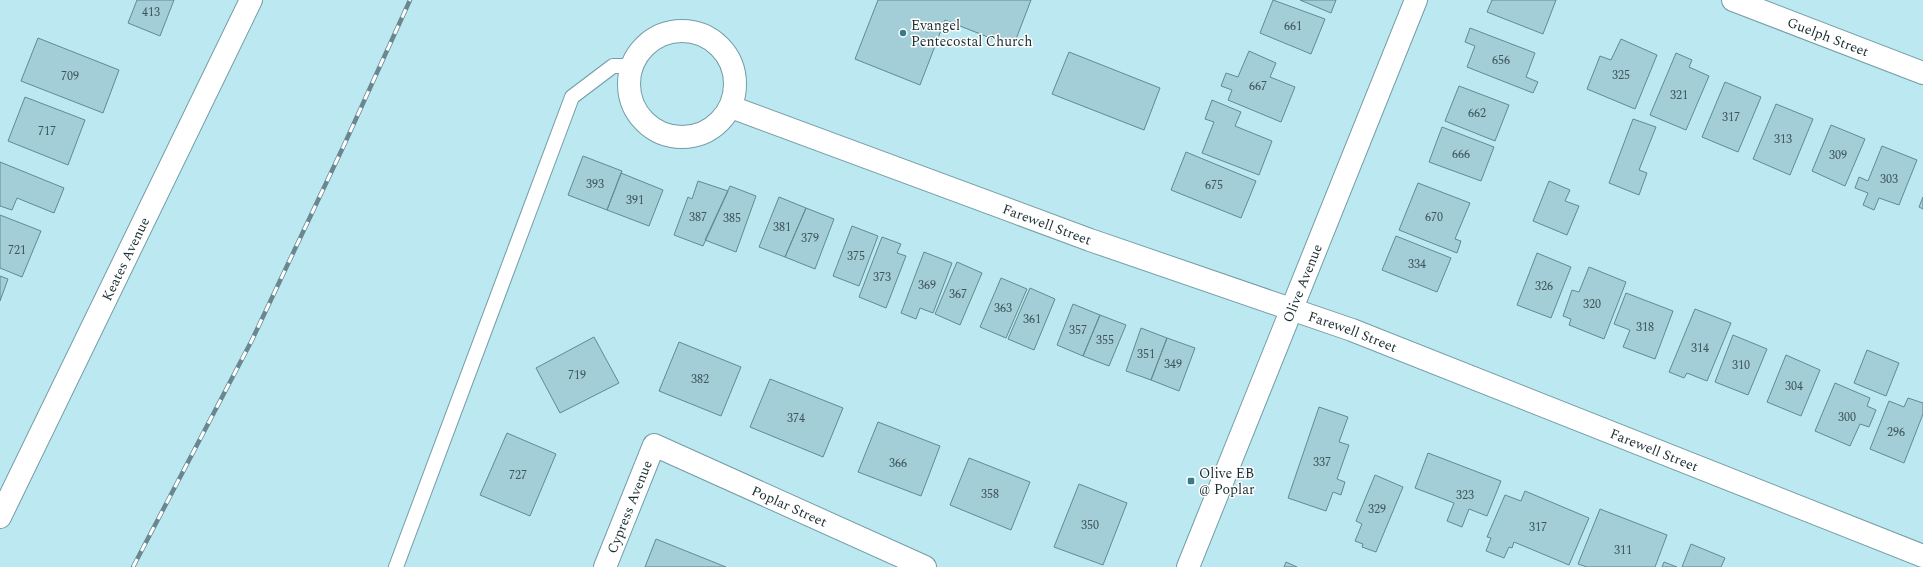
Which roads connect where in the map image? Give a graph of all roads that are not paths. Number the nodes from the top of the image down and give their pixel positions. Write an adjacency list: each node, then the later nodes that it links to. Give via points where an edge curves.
1 (251, 0): 9 (street, Keates Avenue)
2 (1416, 0): 7 (street, Olive Avenue)
3 (1733, 0): 5 (street, Guelph Street)
4 (632, 66): 6 (street, via 629,83 631,100 636,111 652,128 668,135 686,137 703,132 718,122); 6 (street, via 640,51 658,36 686,30 703,35 717,44 728,57 734,74); 11 (lane, via 613,66 572,97)
5 (1923, 73)
6 (731, 107): 7 (street, Farewell Street, via 1090,240)
7 (1291, 308): 10 (street, Farewell Street); 14 (street, Olive Avenue)
8 (654, 445): 12 (street, Cypress Avenue); 13 (street, Poplar Street)
9 (0, 517)
10 (1923, 556)
11 (396, 567)
12 (605, 567)
13 (925, 567)
14 (1188, 567)

